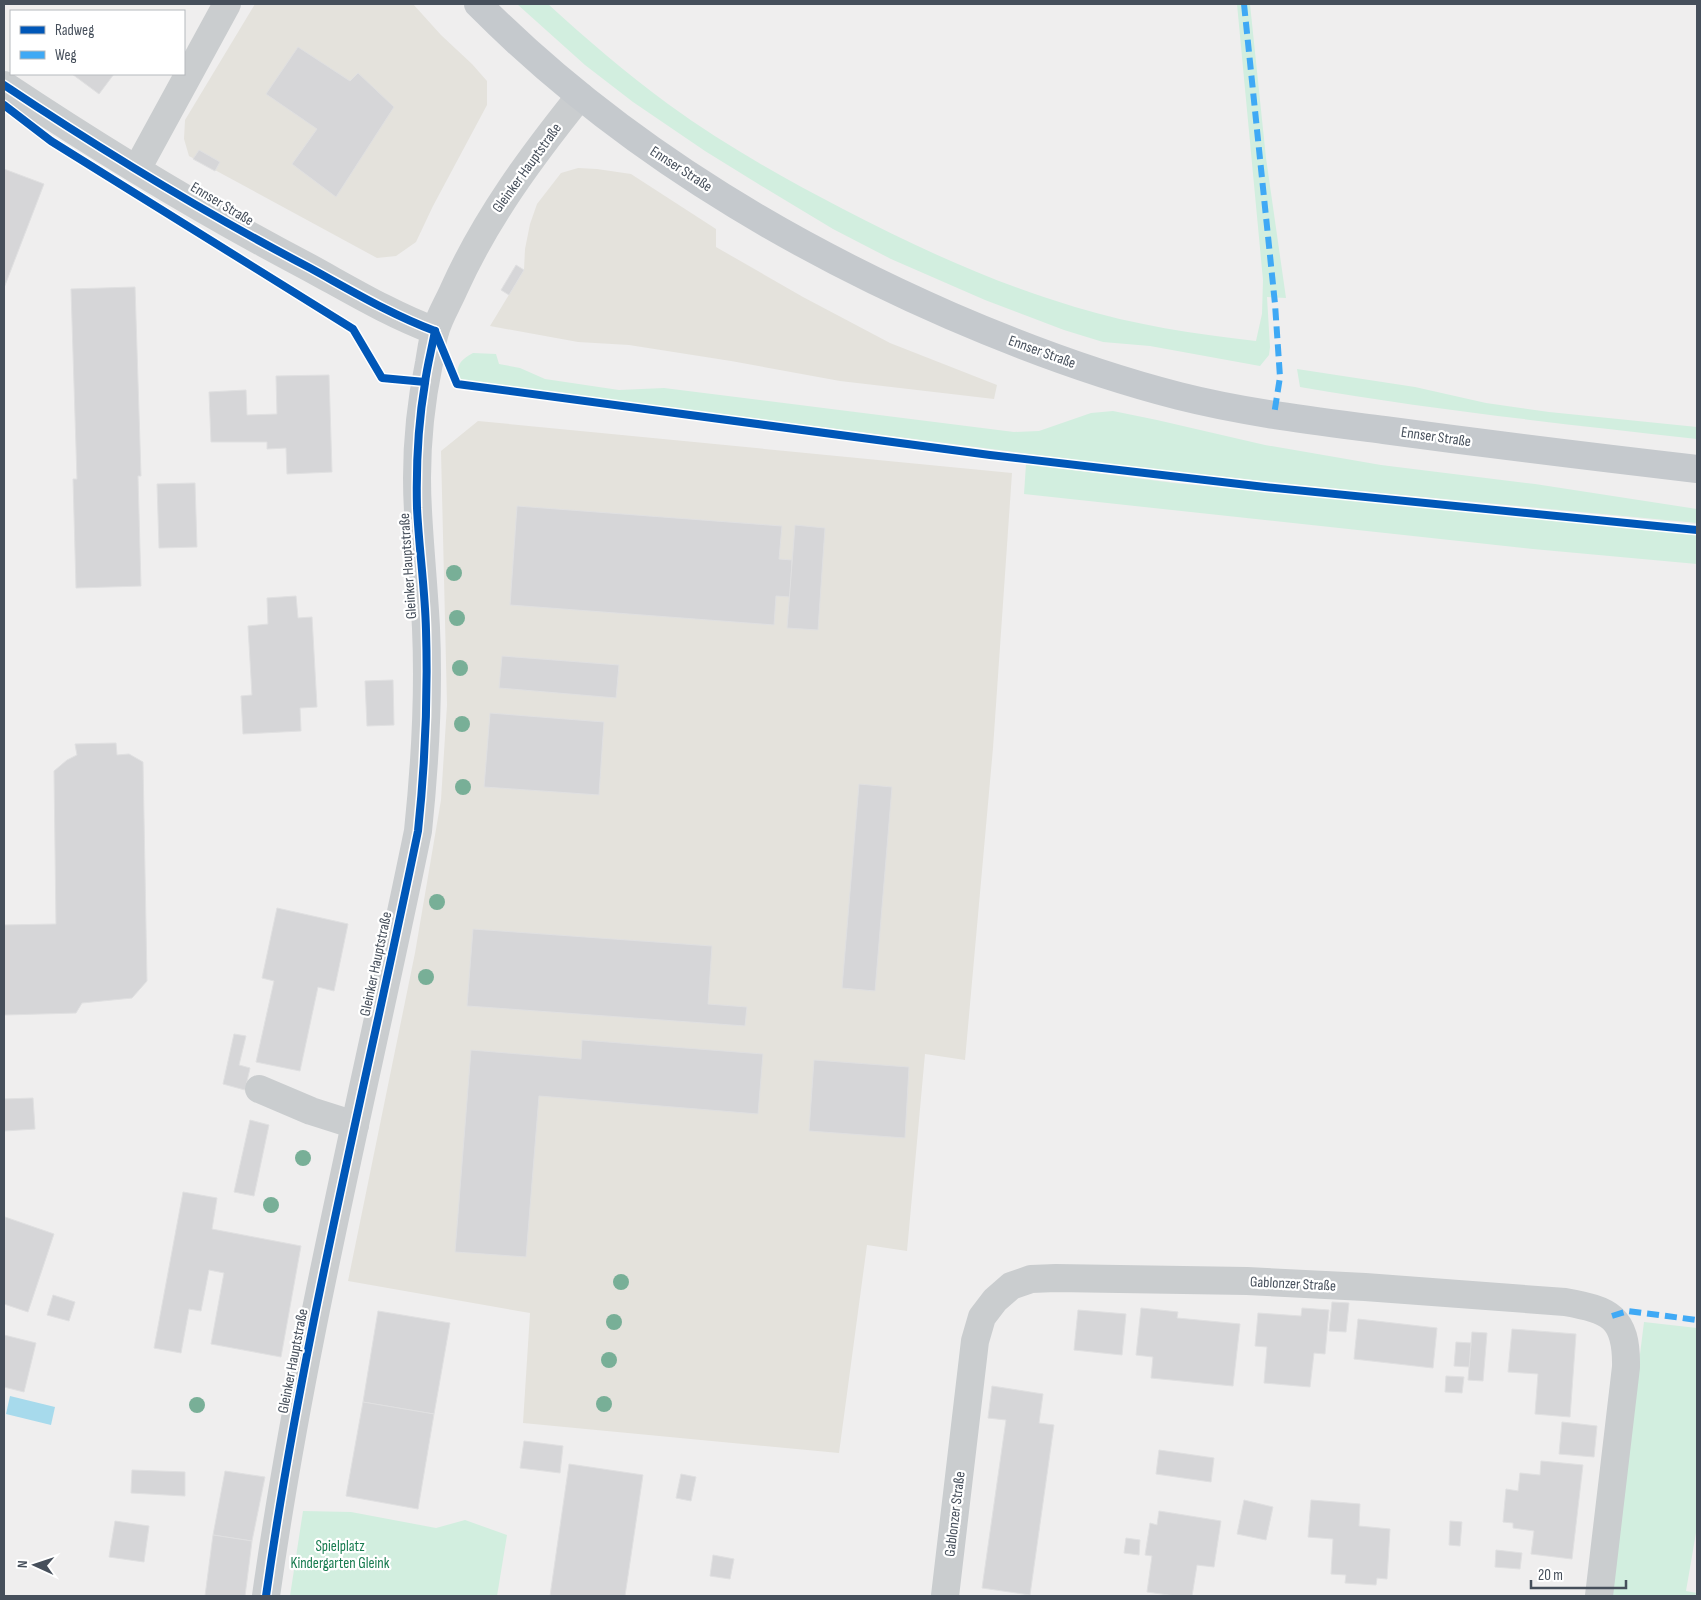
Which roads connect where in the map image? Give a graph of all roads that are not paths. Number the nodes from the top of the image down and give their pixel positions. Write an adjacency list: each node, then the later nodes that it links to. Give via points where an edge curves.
1 (227, 4): 5 (street)
2 (478, 4): 4 (main road, Ennser Straße)
3 (4, 85): 5 (street, Ennser Straße)
4 (580, 96): 6 (street, Gleinker Hauptstraße, via 489,221); 7 (main road, Ennser Straße, via 649,148 802,244 938,310 1105,375 1182,397 1274,415)
5 (137, 169): 6 (street, Ennser Straße, via 256,240 388,312)
6 (435, 331): 9 (street, Gleinker Hauptstraße, via 425,382 418,452 418,509 426,630 422,791 407,887)
7 (1697, 469)
8 (259, 1088): 9 (street, via 310,1111)
9 (356, 1124): 10 (street, Gleinker Hauptstraße, via 301,1387)
10 (266, 1596)
11 (945, 1596): 12 (street, Gablonzer Straße, via 975,1341 982,1317 1011,1286 1031,1279 1056,1278 1247,1281 1365,1287 1565,1302 1594,1308 1612,1316 1623,1333 1627,1351)
12 (1599, 1596)

